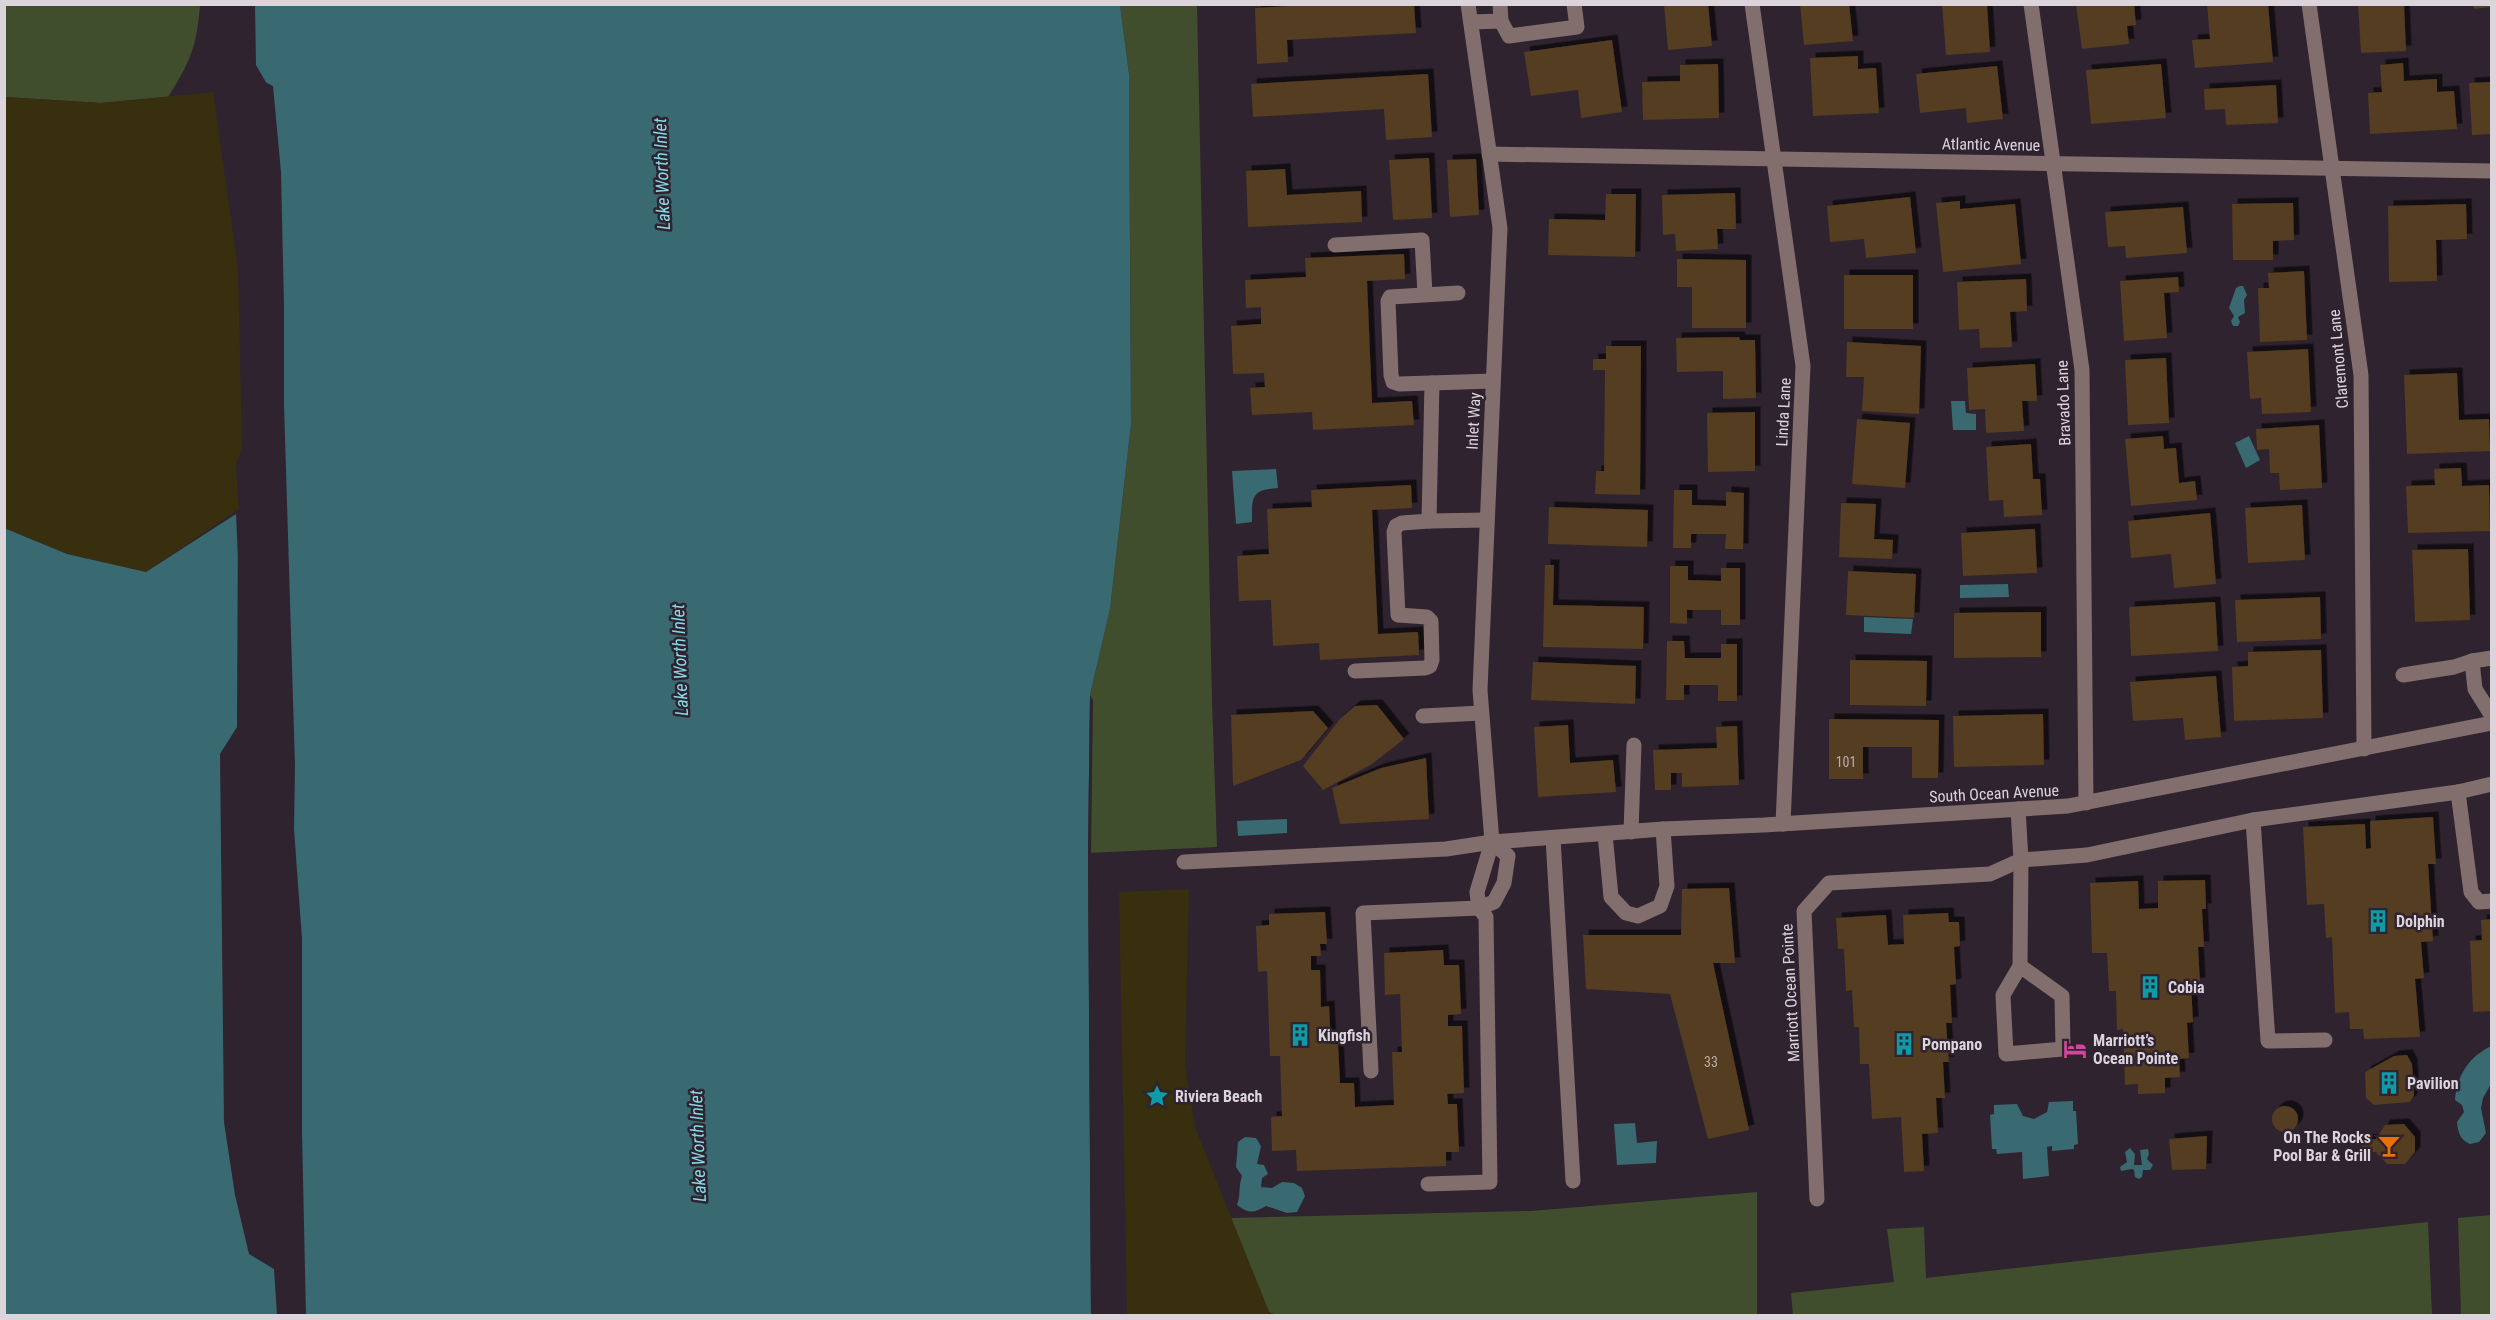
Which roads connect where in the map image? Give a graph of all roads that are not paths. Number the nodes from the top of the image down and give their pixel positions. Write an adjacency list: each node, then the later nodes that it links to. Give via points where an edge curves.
1 (1468, 4): 8 (street, Inlet Way)
2 (1500, 4): 7 (street)
3 (1574, 4): 7 (street, via 1576,27 1509,36)
4 (1752, 4): 10 (street, Linda Lane)
5 (2031, 4): 11 (street, Bravado Lane)
6 (2309, 4): 12 (street, Claremont Lane)
7 (1501, 21): 8 (street)
8 (1471, 22): 9 (street, Inlet Way)
9 (1490, 154): 10 (street, Atlantic Avenue); 17 (street, Inlet Way, via 1500,228)
10 (1774, 159): 11 (street, Atlantic Avenue); 36 (street, Linda Lane, via 1803,366)
11 (2053, 164): 12 (street, Atlantic Avenue); 33 (street, Bravado Lane, via 2082,370)
12 (2332, 168): 13 (street, Atlantic Avenue); 30 (street, Claremont Lane, via 2361,375)
13 (2492, 171)
14 (1335, 245): 16 (street, via 1422,240)
15 (1458, 293): 16 (street)
16 (1425, 294): 18 (street, via 1390,297 1388,301 1391,375 1393,382 1399,384)
17 (1493, 381): 18 (street); 20 (street, Inlet Way)
18 (1432, 383): 19 (street)
19 (1429, 520): 20 (street); 23 (street, via 1402,523 1394,532 1398,615 1427,617 1431,621 1430,666)
20 (1487, 520): 25 (street, Inlet Way)
21 (2491, 658): 22 (street)
22 (2472, 661): 24 (street, via 2454,668); 27 (street, via 2475,689)
23 (1355, 671)
24 (2403, 675)
25 (1481, 713): 26 (street); 41 (street, Inlet Way)
26 (1424, 716)
27 (2492, 716)
28 (2492, 723): 30 (street, South Ocean Avenue)
29 (1634, 745): 38 (street)
30 (2364, 749): 33 (street, South Ocean Avenue)
31 (2492, 784): 32 (street)
32 (2458, 792): 35 (street, Marriott Ocean Pointe); 44 (street, via 2471,892 2479,902)
33 (2086, 803): 34 (street, South Ocean Avenue)
34 (2018, 809): 36 (street, South Ocean Avenue); 42 (street)
35 (2253, 820): 42 (street, Marriott Ocean Pointe, via 2087,855); 47 (street, via 2268,1041)
36 (1783, 824): 37 (street, South Ocean Avenue)
37 (1663, 829): 38 (street, South Ocean Avenue); 39 (street, via 1667,886 1660,906 1638,916 1626,913 1611,897)
38 (1631, 832): 39 (street, South Ocean Avenue)
39 (1605, 834): 40 (street, South Ocean Avenue)
40 (1553, 838): 41 (street, South Ocean Avenue); 49 (street)
41 (1492, 842): 43 (street, South Ocean Avenue, via 1446,849); 45 (street, via 1477,892); 45 (street, via 1508,856 1504,883 1494,902)
42 (2021, 860): 46 (street); 51 (street, Marriott Ocean Pointe, via 1990,874 1829,883 1804,911)
43 (1184, 862)
44 (2492, 901)
45 (1479, 908): 48 (street, via 1363,913); 50 (street, via 1486,917 1490,1182)
46 (2020, 966): 46 (street, via 2003,995 2006,1054 2063,1049 2062,996)
47 (2325, 1040)
48 (1371, 1071)
49 (1573, 1181)
50 (1428, 1184)
51 (1818, 1199)

